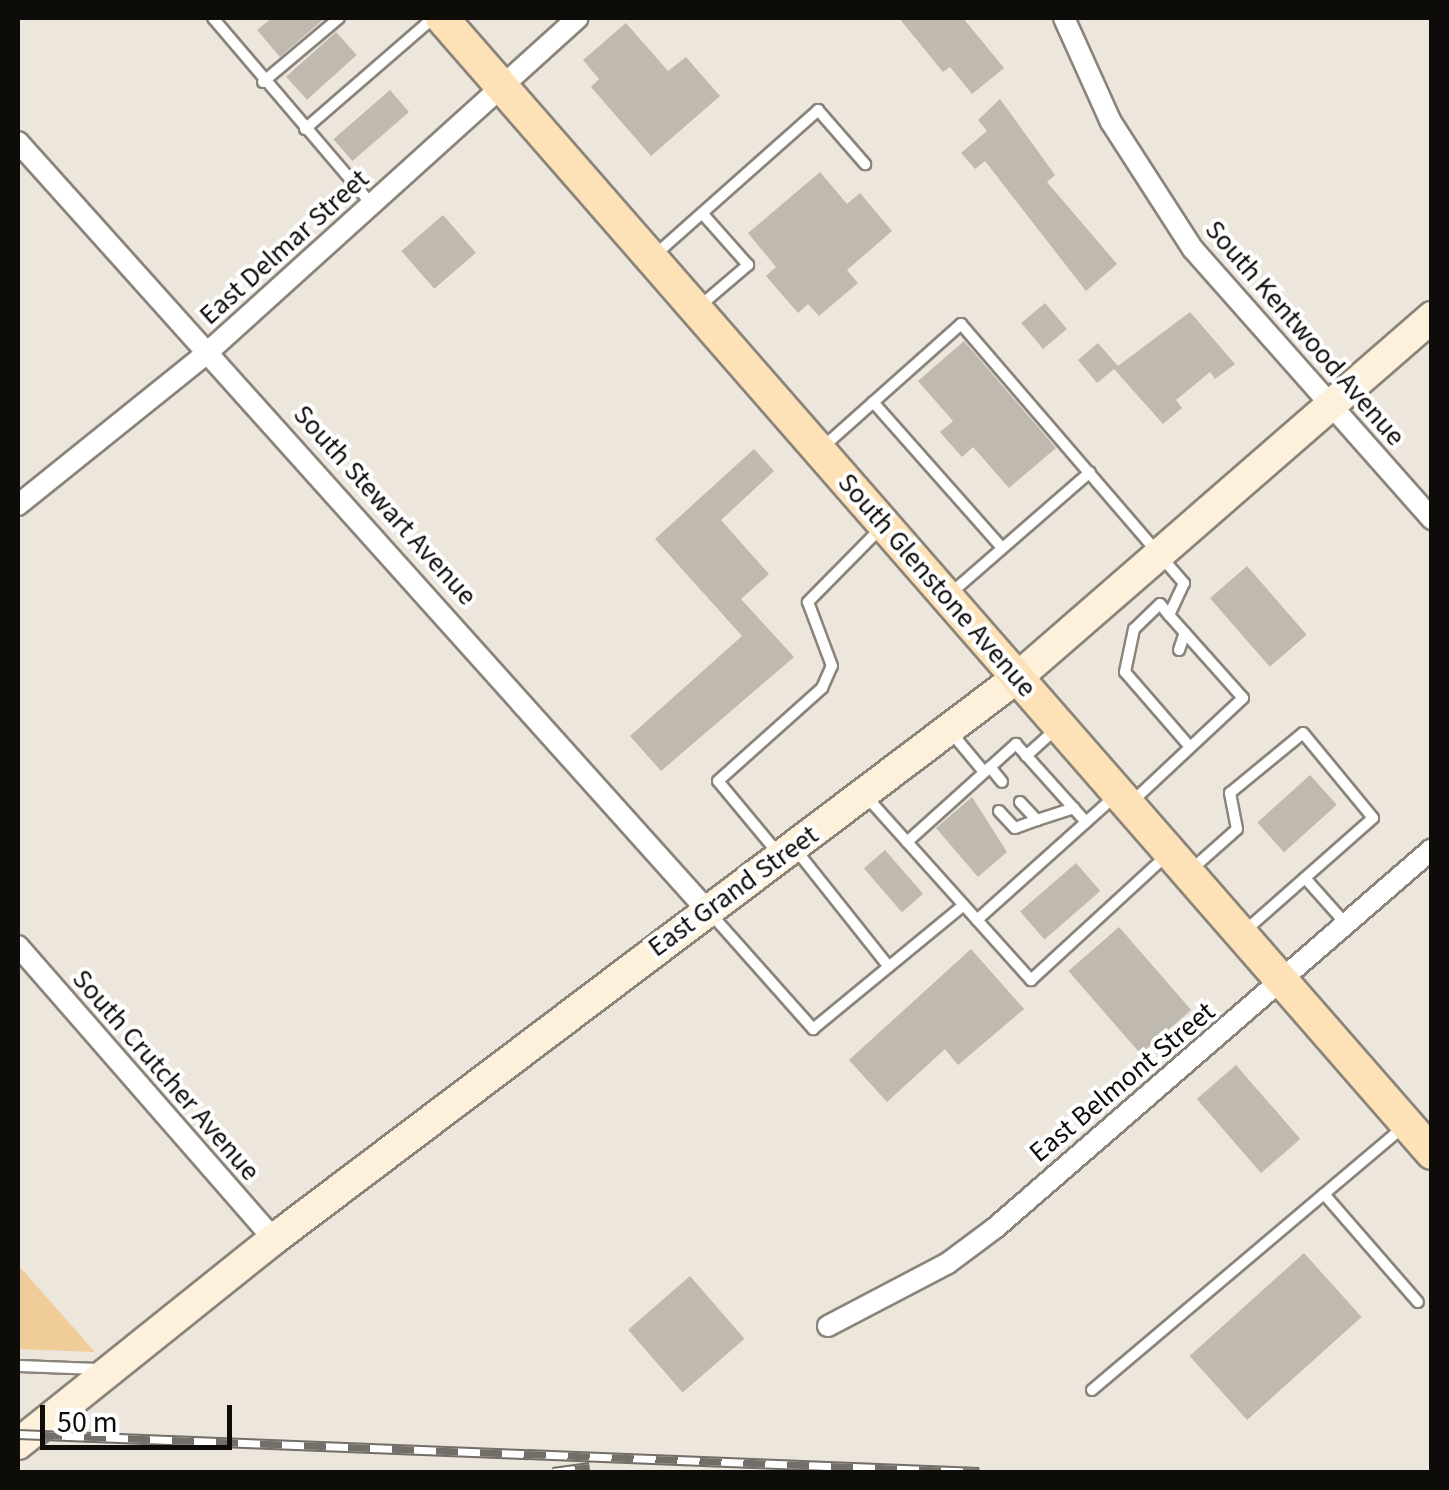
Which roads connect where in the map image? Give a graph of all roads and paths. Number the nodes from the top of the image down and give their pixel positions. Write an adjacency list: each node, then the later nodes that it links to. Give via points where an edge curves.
1 (213, 18): 7 (lane)
2 (339, 18): 7 (lane)
3 (433, 18): 9 (lane)
4 (442, 18): 8 (main road, South Glenstone Avenue)
5 (575, 18): 8 (street, East Delmar Street)
6 (1064, 18): 19 (street, South Kentwood Avenue, via 1095,92 1163,208 1257,328)
7 (263, 82): 9 (lane)
8 (502, 86): 12 (street, East Delmar Street); 14 (main road, South Glenstone Avenue)
9 (305, 129): 12 (lane)
10 (18, 142): 17 (street, South Stewart Avenue)
11 (865, 164): 13 (lane, via 818,110)
12 (372, 205): 17 (street, East Delmar Street)
13 (702, 213): 14 (lane); 15 (lane, via 748,264)
14 (652, 258): 15 (main road, South Glenstone Avenue)
15 (696, 309): 20 (main road, South Glenstone Avenue)
16 (1432, 317): 19 (main road, East Grand Street)
17 (208, 352): 22 (street, East Delmar Street); 51 (street, South Stewart Avenue)
18 (873, 402): 20 (lane); 21 (lane, via 961,324); 25 (lane)
19 (1332, 404): 23 (street, South Kentwood Avenue); 26 (main road, East Grand Street)
20 (820, 450): 24 (main road, South Glenstone Avenue)
21 (1090, 472): 25 (lane); 26 (lane)
22 (18, 505)
23 (1432, 519)
24 (884, 524): 27 (main road, South Glenstone Avenue); 47 (lane, via 808,602 832,666 822,688 718,781)
25 (1002, 548): 27 (lane)
26 (1160, 553): 28 (lane, via 1184,583); 31 (main road, East Grand Street)
27 (947, 596): 31 (main road, South Glenstone Avenue)
28 (1169, 616): 29 (lane); 34 (lane, via 1160,604 1134,628 1125,672)
29 (1185, 633): 30 (lane); 34 (lane, via 1243,698)
30 (1178, 650)
31 (1018, 677): 32 (main road, South Glenstone Avenue); 33 (main road, East Grand Street)
32 (1060, 726): 35 (lane); 39 (main road, South Glenstone Avenue)
33 (949, 730): 36 (lane); 38 (main road, East Grand Street)
34 (1190, 747): 39 (lane)
35 (1026, 756): 36 (lane, via 1016,744); 41 (lane)
36 (983, 778): 37 (lane); 45 (lane)
37 (1002, 782)
38 (864, 794): 45 (lane); 47 (main road, East Grand Street)
39 (1123, 799): 44 (lane); 48 (main road, South Glenstone Avenue)
40 (1020, 802): 43 (lane)
41 (1074, 808): 43 (lane); 44 (lane)
42 (999, 811): 43 (lane, via 1015,828)
43 (1037, 820)
44 (1086, 822): 52 (lane)
45 (907, 842): 50 (lane)
46 (1432, 849): 53 (street, East Belmont Street)
47 (787, 851): 51 (main road, East Grand Street); 56 (lane)
48 (1178, 863): 49 (lane, via 1237,829 1230,793 1303,733 1373,818); 52 (lane, via 1031,980); 54 (main road, South Glenstone Avenue)
49 (1305, 878): 53 (lane); 54 (lane)
50 (964, 905): 52 (lane); 56 (lane)
51 (706, 909): 56 (lane, via 814,1029); 61 (main road, East Grand Street)
52 (977, 920)
53 (1346, 924): 57 (street, East Belmont Street)
54 (1240, 936): 57 (main road, South Glenstone Avenue)
55 (18, 946): 61 (street, South Crutcher Avenue)
56 (889, 967)
57 (1281, 982): 58 (main road, South Glenstone Avenue); 63 (street, East Belmont Street, via 995,1228 948,1262)
58 (1406, 1124): 59 (main road, South Glenstone Avenue); 60 (lane)
59 (1432, 1153)
60 (1324, 1194): 62 (lane); 66 (lane)
61 (274, 1240): 65 (main road, East Grand Street)
62 (1418, 1302)
63 (828, 1326)
64 (18, 1366): 65 (lane)
65 (110, 1370): 67 (main road, East Grand Street)
66 (1092, 1390)
67 (18, 1444)

